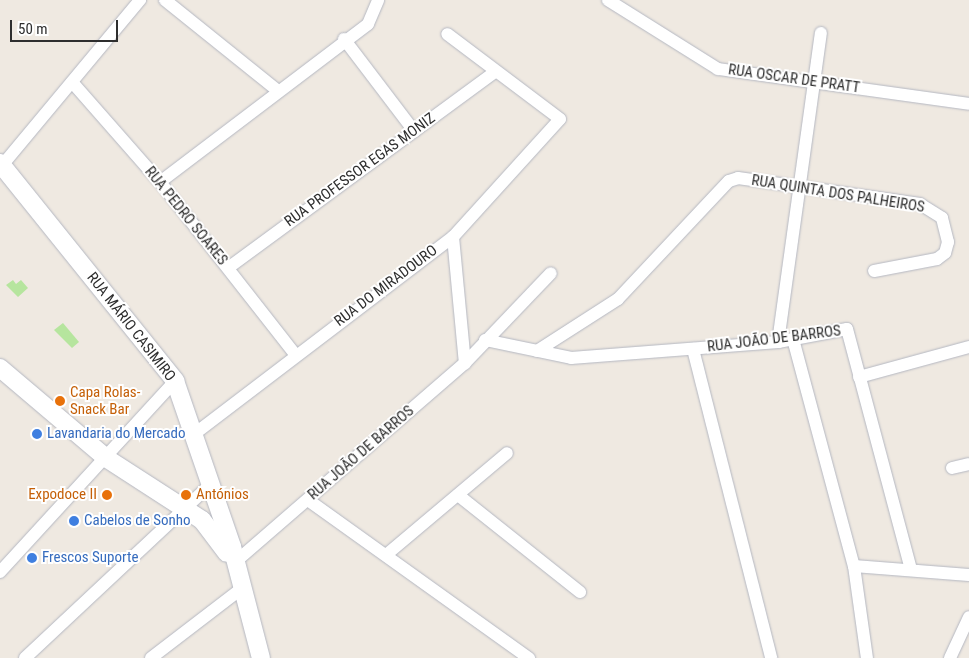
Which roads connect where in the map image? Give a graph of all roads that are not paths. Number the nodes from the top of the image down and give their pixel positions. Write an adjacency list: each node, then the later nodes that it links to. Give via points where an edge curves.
1 (140, 0): 9 (street)
2 (165, 0): 11 (street)
3 (378, 0): 7 (street, via 368,24)
4 (608, 0): 10 (street, RUA OSCAR DE PRATT, via 718,69)
5 (821, 33): 10 (street)
6 (447, 34): 8 (street)
7 (344, 39): 11 (street); 13 (street)
8 (493, 73): 13 (street, RUA PROFESSOR EGAS MONIZ); 17 (street, RUA DO MIRADOURO, via 560,119)
9 (72, 82): 14 (street); 15 (street, RUA PEDRO SOARES)
10 (816, 82): 12 (street, RUA OSCAR DE PRATT); 16 (street)
11 (278, 91): 15 (street)
12 (969, 104)
13 (414, 131): 18 (street, RUA PROFESSOR EGAS MONIZ)
14 (1, 166): 31 (street, RUA MÁRIO CASIMIRO)
15 (160, 182): 18 (street, RUA PEDRO SOARES)
16 (799, 186): 19 (street, RUA QUINTA DOS PALHEIROS, via 920,204 942,218 948,242 945,253 937,259); 23 (street); 26 (street, RUA QUINTA DOS PALHEIROS, via 738,178 729,181 618,299)
17 (453, 237): 27 (street, RUA DO MIRADOURO); 28 (street)
18 (228, 268): 27 (street, RUA PEDRO SOARES)
19 (874, 271)
20 (551, 273): 22 (street, RUA JOÃO DE BARROS)
21 (792, 339): 23 (street, RUA JOÃO DE BARROS); 30 (street, RUA JOÃO DE BARROS, via 847,329); 43 (street)
22 (485, 340): 26 (street, RUA JOÃO DE BARROS); 28 (street, RUA JOÃO DE BARROS)
23 (778, 342): 25 (street, RUA JOÃO DE BARROS)
24 (969, 347): 30 (street)
25 (693, 349): 26 (street, RUA JOÃO DE BARROS, via 571,358); 54 (street)
26 (537, 351)
27 (295, 354): 32 (street, RUA DO MIRADOURO)
28 (465, 363): 39 (street, RUA JOÃO DE BARROS)
29 (0, 368): 34 (street)
30 (859, 377): 44 (street, RUA JOÃO DE BARROS)
31 (175, 382): 32 (street, RUA MÁRIO CASIMIRO); 34 (street)
32 (193, 435): 37 (street, RUA MÁRIO CASIMIRO)
33 (507, 453): 38 (street)
34 (106, 458): 40 (street); 45 (street)
35 (969, 464): 36 (street)
36 (952, 468)
37 (210, 486): 40 (street); 42 (street, RUA MÁRIO CASIMIRO)
38 (458, 495): 41 (street); 48 (street)
39 (308, 500): 41 (street); 42 (street, RUA JOÃO DE BARROS)
40 (185, 508): 42 (street, via 217,536); 50 (street)
41 (386, 555): 53 (street)
42 (234, 563): 47 (street, RUA MÁRIO CASIMIRO)
43 (854, 566): 44 (street); 55 (street)
44 (911, 570): 46 (street)
45 (0, 572)
46 (969, 575)
47 (241, 589): 51 (street); 52 (street, RUA MÁRIO CASIMIRO)
48 (580, 592)
49 (969, 617): 56 (street)
50 (25, 658)
51 (151, 658)
52 (261, 658)
53 (529, 658)
54 (771, 658)
55 (867, 658)
56 (950, 658)

